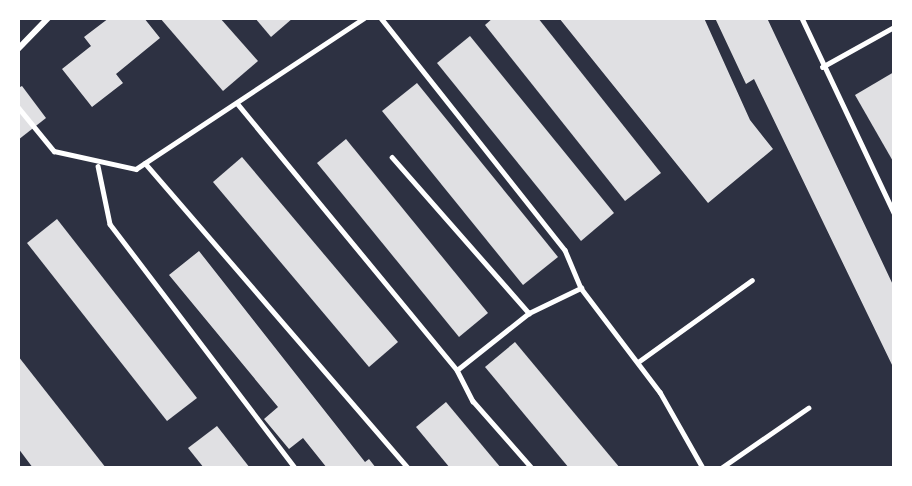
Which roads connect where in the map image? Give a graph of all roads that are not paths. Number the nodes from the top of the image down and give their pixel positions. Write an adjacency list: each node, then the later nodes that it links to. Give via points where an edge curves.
1 (48, 18): 6 (street)
2 (364, 18): 8 (lane)
3 (381, 18): 15 (lane, via 565,250)
4 (802, 18): 7 (lane)
5 (894, 27): 7 (lane)
6 (18, 49)
7 (822, 67): 13 (lane)
8 (237, 102): 11 (lane); 18 (lane)
9 (18, 107): 11 (lane, via 54,151 136,169)
10 (392, 157): 16 (lane)
11 (145, 163): 21 (lane)
12 (98, 165): 20 (lane, via 110,224)
13 (894, 213)
14 (752, 280): 17 (lane)
15 (581, 288): 16 (lane); 17 (lane)
16 (529, 313): 18 (lane)
17 (638, 362): 23 (lane)
18 (457, 370): 22 (lane, via 473,401)
19 (808, 408): 24 (lane)
20 (295, 468)
21 (408, 468)
22 (532, 468)
23 (704, 468)
24 (721, 468)

